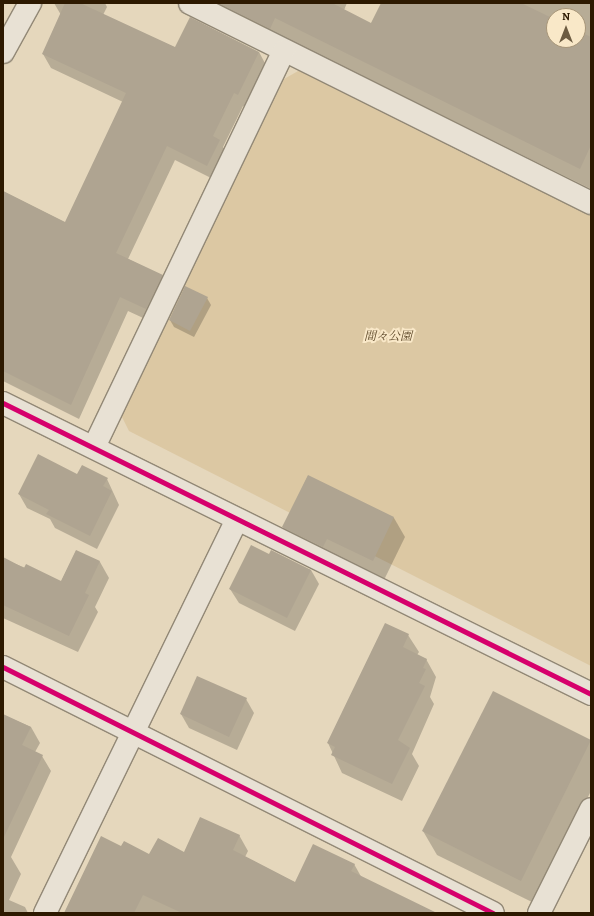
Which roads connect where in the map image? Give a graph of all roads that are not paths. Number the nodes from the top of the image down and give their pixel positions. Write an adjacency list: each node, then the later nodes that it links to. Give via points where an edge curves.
1 (30, 3): 4 (street)
2 (190, 3): 3 (street)
3 (284, 51): 5 (street); 7 (street)
4 (3, 52)
5 (591, 203)
6 (3, 403): 7 (street)
7 (94, 447): 8 (street)
8 (237, 520): 10 (street); 11 (street)
9 (3, 667): 11 (street)
10 (591, 694)
11 (132, 730): 13 (street); 14 (street)
12 (591, 809): 15 (street)
13 (45, 913)
14 (493, 913)
15 (538, 913)

